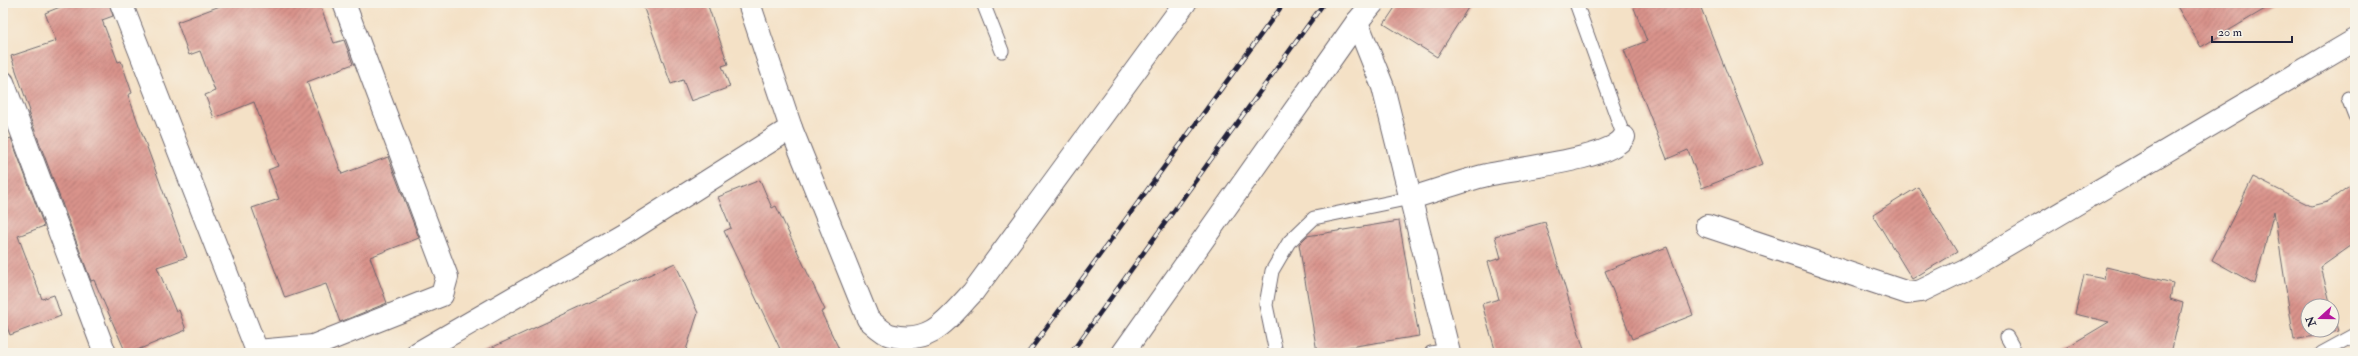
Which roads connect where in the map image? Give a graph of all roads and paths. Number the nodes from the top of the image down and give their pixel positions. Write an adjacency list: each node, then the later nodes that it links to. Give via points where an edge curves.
1 (110, 3): 23 (street)
2 (121, 3): 3 (street, via 257,350 313,346 442,295 447,277)
3 (344, 3)
4 (749, 3): 15 (street)
5 (983, 3): 11 (lane)
6 (1185, 3): 15 (street, via 973,292 941,325 919,338 889,335 868,319)
7 (1373, 3): 9 (street)
8 (1576, 3): 16 (lane)
9 (1357, 22): 17 (street, via 1383,87); 25 (street)
10 (2355, 40): 18 (street, via 1964,270 1921,291 1908,293)
11 (1002, 51)
12 (3, 82): 22 (street)
13 (2348, 98): 14 (lane)
14 (2355, 116)
15 (791, 128): 24 (street, via 624,234)
16 (1624, 138): 17 (street, via 1616,146 1579,158 1487,175)
17 (1411, 198): 21 (street); 26 (lane, via 1314,218 1289,242 1272,271 1266,305)
18 (1707, 226)
19 (2355, 335): 28 (lane)
20 (2007, 337): 27 (lane)
21 (1443, 352)
22 (105, 353)
23 (243, 353)
24 (418, 353)
25 (1123, 353)
26 (1276, 353)
27 (2016, 353)
28 (2322, 353)

